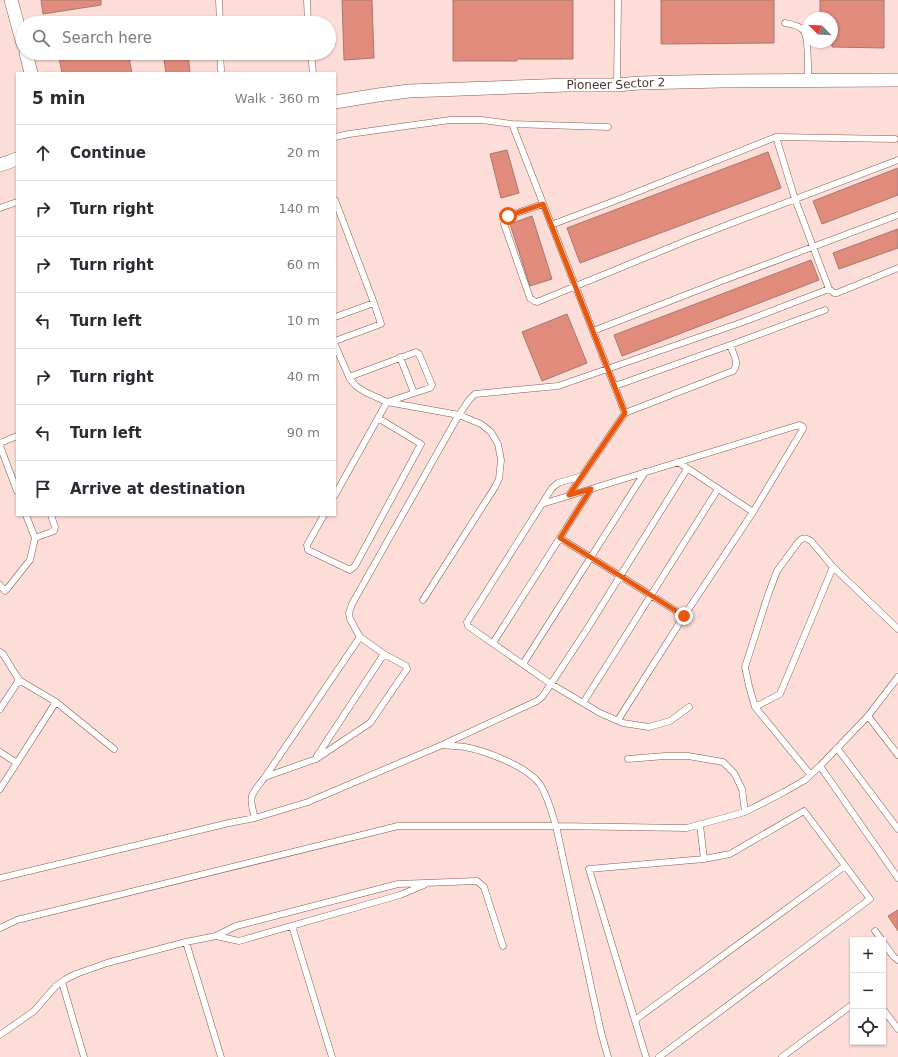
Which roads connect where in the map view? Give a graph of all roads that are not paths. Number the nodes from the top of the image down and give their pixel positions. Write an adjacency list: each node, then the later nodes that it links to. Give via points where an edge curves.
1 (11, 0): 7 (street)
2 (219, 0): 5 (lane)
3 (307, 0): 6 (lane)
4 (618, 0): 17 (lane)
5 (220, 16)
6 (308, 16)
7 (16, 18)
8 (785, 23): 16 (lane, via 798,26 805,32)
9 (28, 60): 13 (street)
10 (220, 60): 12 (lane)
11 (312, 60): 14 (lane)
12 (220, 70)
13 (31, 72)
14 (313, 72)
15 (895, 78): 16 (street, Pioneer Sector 2)
16 (808, 81): 17 (street, Pioneer Sector 2)
17 (618, 85): 18 (street, Pioneer Sector 2, via 410,91)
18 (336, 102)
19 (512, 124): 20 (lane); 21 (lane, via 482,120 450,120); 30 (lane)
20 (608, 127)
21 (336, 137)
22 (776, 137): 23 (lane); 27 (lane); 33 (lane)
23 (894, 139)
24 (16, 159): 26 (street)
25 (898, 160): 27 (lane)
26 (0, 165)
27 (795, 199): 34 (lane); 36 (lane)
28 (16, 202): 31 (lane)
29 (336, 203): 38 (lane)
30 (543, 204): 33 (lane); 36 (lane, via 508,216 504,224 530,298 538,302)
31 (0, 208)
32 (898, 216): 34 (lane)
33 (552, 225): 36 (lane)
34 (814, 247): 37 (lane); 41 (lane)
35 (898, 268): 37 (lane, via 837,293)
36 (576, 286): 41 (lane)
37 (829, 289): 46 (lane)
38 (374, 303): 40 (lane); 42 (lane, via 381,324)
39 (825, 310): 43 (lane)
40 (336, 318)
41 (593, 331): 46 (lane)
42 (336, 341)
43 (730, 345): 48 (lane); 51 (lane, via 736,369)
44 (336, 347): 47 (lane)
45 (400, 357): 47 (lane); 49 (lane); 49 (lane, via 414,352 419,354 432,385)
46 (608, 369): 48 (lane); 52 (lane, via 558,386 475,394)
47 (349, 377): 50 (lane, via 365,392)
48 (615, 386): 51 (lane)
49 (414, 393): 50 (lane)
50 (387, 402): 52 (lane); 53 (lane)
51 (625, 413): 59 (lane)
52 (459, 415): 77 (lane, via 481,424 491,432 498,444 501,460 498,479); 80 (lane, via 352,604 350,619)
53 (378, 418): 63 (lane); 69 (lane, via 421,444 355,566 350,570 308,550 307,545)
54 (16, 437): 55 (lane)
55 (0, 445): 60 (lane)
56 (678, 462): 57 (lane); 58 (lane); 66 (lane, via 796,426 803,427)
57 (687, 468): 62 (lane); 74 (lane)
58 (645, 472): 61 (lane); 72 (lane)
59 (582, 476): 64 (lane); 65 (lane, via 555,485)
60 (16, 488)
61 (591, 489): 64 (lane); 71 (lane)
62 (718, 490): 66 (lane); 76 (lane)
63 (336, 493)
64 (569, 495): 65 (lane)
65 (542, 504): 81 (lane, via 468,622 468,626)
66 (752, 512): 78 (lane)
67 (26, 516): 70 (lane)
68 (50, 516): 70 (lane, via 54,531)
69 (323, 516)
70 (35, 538): 75 (lane, via 30,560 7,589 4,590)
71 (560, 538): 72 (lane); 81 (lane)
72 (591, 558): 74 (lane); 84 (lane)
73 (833, 567): 79 (lane); 90 (lane, via 780,694); 90 (lane, via 811,542 803,538 777,571 745,667)
74 (620, 576): 76 (lane); 87 (lane)
75 (0, 585)
76 (651, 595): 78 (lane); 89 (lane)
77 (423, 600)
78 (684, 616): 94 (lane)
79 (898, 629)
80 (360, 637): 83 (lane); 105 (lane)
81 (493, 643): 84 (lane)
82 (1, 653): 86 (lane)
83 (384, 654): 100 (lane); 100 (lane, via 407,669 370,723)
84 (523, 664): 87 (lane)
85 (898, 677): 93 (lane)
86 (19, 680): 88 (lane); 92 (lane)
87 (552, 684): 89 (lane); 95 (lane, via 537,701)
88 (56, 702): 97 (lane); 102 (lane)
89 (583, 703): 94 (lane)
90 (755, 707): 104 (lane)
91 (689, 708): 94 (lane, via 670,721 649,727)
92 (0, 709)
93 (868, 716): 96 (lane); 99 (lane)
94 (618, 720)
95 (442, 745): 108 (lane, via 308,802); 110 (lane, via 492,754 530,774 539,783)
96 (837, 748): 103 (lane); 111 (lane)
97 (114, 749)
98 (0, 752): 102 (lane)
99 (898, 755)
100 (316, 758): 105 (lane)
101 (628, 759): 107 (lane, via 688,756 723,762 734,773 742,789)
102 (16, 763): 106 (lane)
103 (820, 766): 104 (lane); 115 (lane)
104 (810, 774): 107 (lane, via 805,780)
105 (265, 777): 108 (lane, via 250,798)
106 (0, 789)
107 (745, 812): 109 (lane)
108 (255, 818): 114 (lane)
109 (700, 825): 110 (lane, via 687,828); 112 (lane)
110 (556, 826): 118 (lane, via 398,826 18,920); 135 (lane)
111 (898, 829)
112 (704, 860): 113 (lane, via 730,854 804,812); 129 (lane, via 589,869)
113 (845, 866): 129 (lane); 137 (lane, via 870,899)
114 (0, 878)
115 (898, 878)
116 (430, 883): 117 (lane, via 400,895); 120 (lane, via 398,884 236,926); 123 (lane, via 481,883)
117 (292, 926): 120 (lane, via 239,941); 134 (lane)
118 (0, 928)
119 (875, 931): 121 (lane)
120 (216, 936): 122 (lane)
121 (879, 937)
122 (186, 942): 126 (lane, via 107,963); 133 (lane)
123 (503, 946)
124 (886, 946): 125 (lane)
125 (898, 960)
126 (62, 982): 131 (lane, via 34,1011); 132 (lane)
127 (850, 1006): 138 (lane)
128 (886, 1013): 130 (lane)
129 (635, 1020): 136 (lane)
130 (898, 1029)
131 (0, 1035)
132 (84, 1057)
133 (221, 1057)
134 (332, 1057)
135 (608, 1057)
136 (646, 1057)
137 (659, 1057)
138 (782, 1057)

